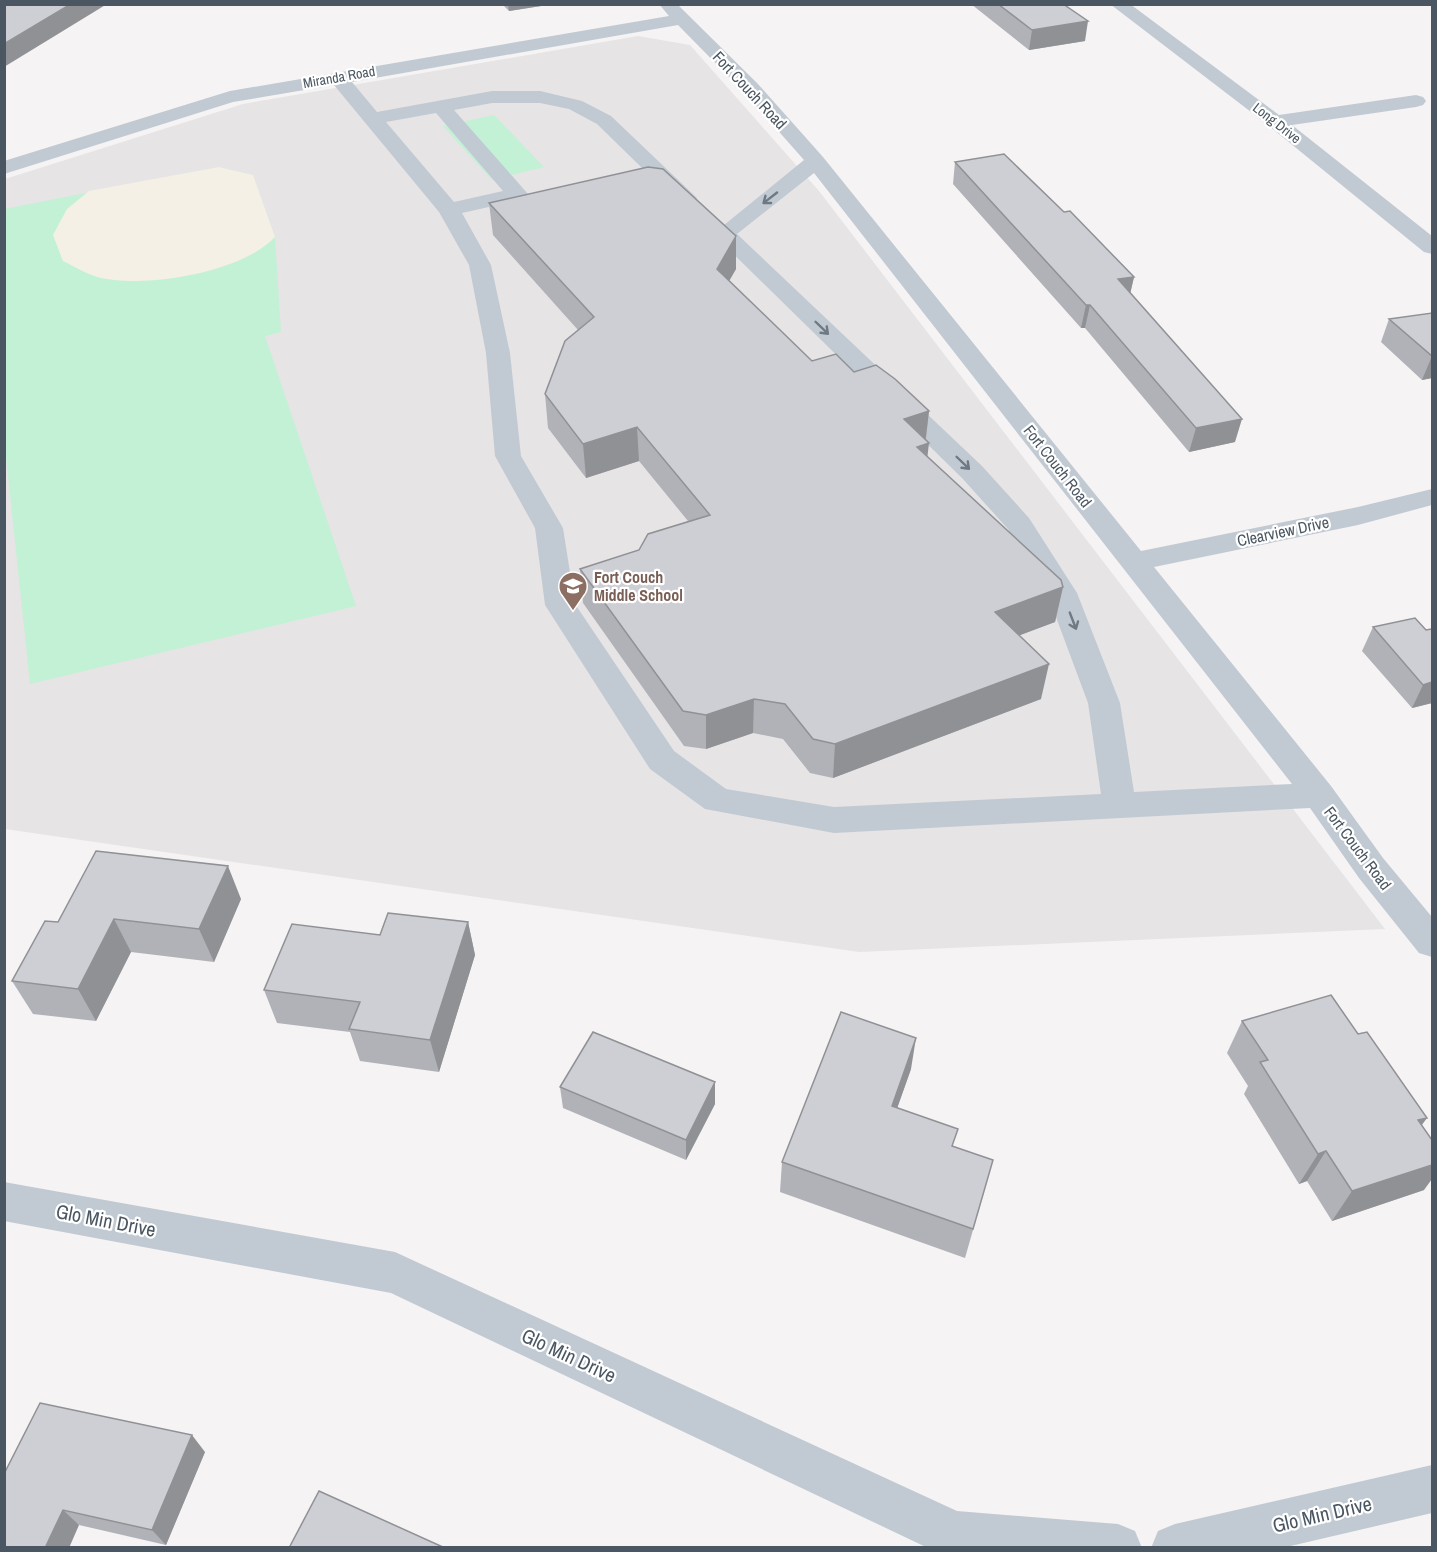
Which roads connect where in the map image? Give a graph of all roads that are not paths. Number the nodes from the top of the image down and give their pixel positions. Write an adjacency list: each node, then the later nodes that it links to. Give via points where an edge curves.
1 (1118, 4): 7 (street, Long Drive)
2 (674, 12): 3 (street, Miranda Road); 8 (street, Fort Couch Road, via 750,87)
3 (338, 77): 6 (street); 9 (street, Miranda Road, via 230,97)
4 (1416, 101): 7 (street)
5 (441, 107): 6 (street); 10 (street, via 518,194); 11 (street, via 492,97 540,97 575,105 604,120)
6 (375, 118): 10 (street)
7 (1275, 121): 12 (street, Long Drive)
8 (816, 161): 11 (street, one-way to 11); 14 (street, Fort Couch Road)
9 (4, 168)
10 (449, 210): 16 (street, via 480,265 498,353 508,456 549,528 560,605 662,760 717,800 834,820)
11 (710, 221): 16 (street, one-way to 16, via 972,472 1019,524 1062,593 1104,703)
12 (1432, 247)
13 (1432, 497): 14 (street, Clearview Drive)
14 (1134, 562): 15 (street, Fort Couch Road)
15 (1319, 795): 16 (street); 17 (street, Fort Couch Road, via 1371,868)
16 (1119, 805)
17 (1432, 942)
18 (4, 1201): 20 (street, Glo Min Drive, via 395,1274 955,1535)
19 (1432, 1489): 21 (street, Glo Min Drive)
20 (1118, 1548)
21 (1175, 1548)

